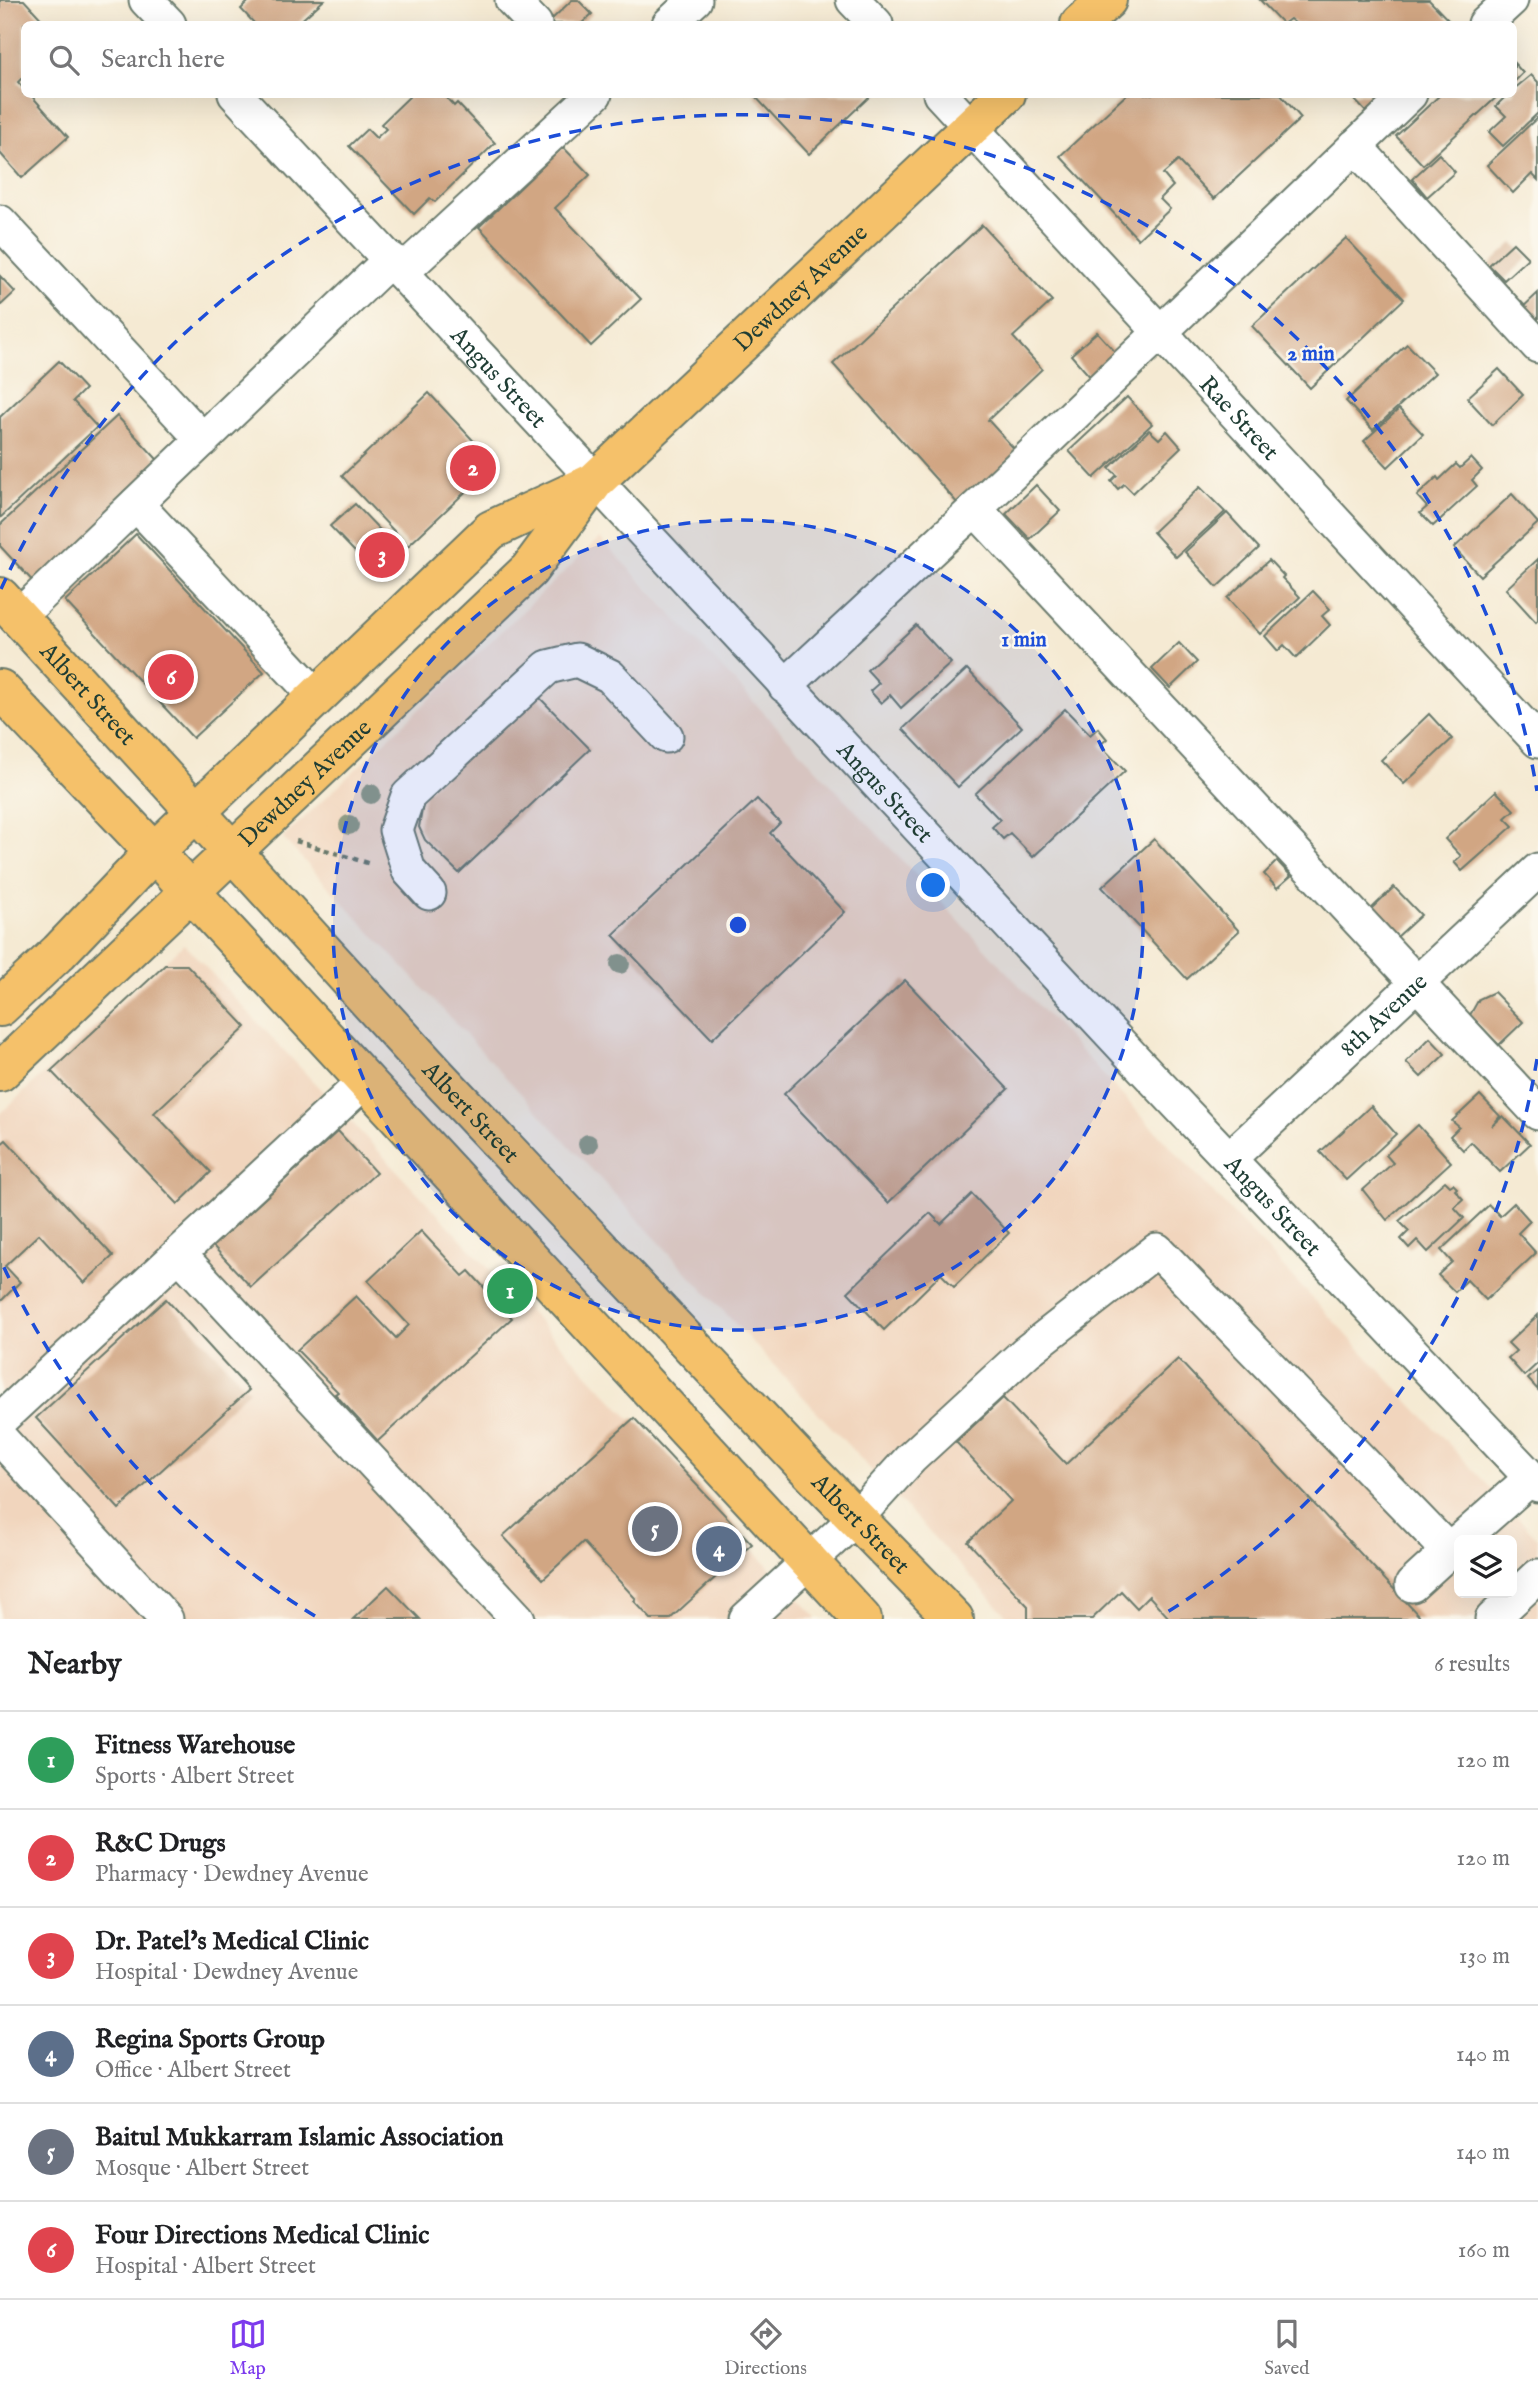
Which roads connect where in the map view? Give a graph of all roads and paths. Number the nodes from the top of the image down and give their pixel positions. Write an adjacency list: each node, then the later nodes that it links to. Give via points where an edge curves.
1 (146, 0): 7 (street)
2 (512, 0): 8 (street)
3 (695, 0): 9 (street)
4 (853, 0): 10 (street)
5 (1107, 0): 11 (main road)
6 (1511, 0): 12 (street)
7 (166, 21)
8 (532, 21)
9 (672, 21)
10 (873, 21)
11 (1083, 21)
12 (1488, 21)
13 (239, 98): 21 (street, Angus Street)
14 (590, 98): 21 (street)
15 (944, 98): 18 (street, Rae Street)
16 (1002, 98): 18 (main road, Dewdney Avenue)
17 (1405, 98): 19 (street)
18 (971, 128): 22 (street, Rae Street); 25 (main road, Dewdney Avenue)
19 (1355, 146): 22 (street); 23 (street)
20 (0, 222): 24 (street)
21 (397, 266): 24 (street); 25 (street, Angus Street)
22 (1159, 332): 27 (street); 33 (street, Rae Street)
23 (1538, 346)
24 (203, 440): 26 (street)
25 (595, 481): 29 (street, Angus Street); 31 (main road, Dewdney Avenue, via 491,530); 35 (main road, Dewdney Avenue, via 529,570)
26 (136, 504): 28 (street); 31 (street)
27 (975, 509): 29 (street); 40 (street)
28 (9, 607): 34 (main road, Albert Street)
29 (785, 686): 45 (street, Angus Street)
30 (0, 689): 36 (main road)
31 (317, 697): 34 (main road, Dewdney Avenue)
32 (666, 736): 38 (street, via 610,676 577,660 548,667 408,796 396,830 409,871)
33 (1538, 741)
34 (197, 813): 35 (main road, Albert Street); 36 (main road, Dewdney Avenue)
35 (233, 851): 38 (path, via 298,841); 39 (main road, Dewdney Avenue); 50 (main road, Albert Street, via 438,1076)
36 (154, 852): 39 (main road); 41 (main road, Dewdney Avenue)
37 (1538, 870): 40 (street, 8th Avenue)
38 (422, 885)
39 (190, 891): 42 (main road, Dewdney Avenue); 43 (main road)
40 (1416, 984): 44 (street); 45 (street, 8th Avenue)
41 (0, 1007)
42 (0, 1072)
43 (364, 1082): 46 (street); 54 (main road)
44 (1538, 1113)
45 (1230, 1158): 49 (street, Angus Street)
46 (179, 1254): 47 (street); 58 (street)
47 (0, 1420)
48 (0, 1438): 57 (street)
49 (1534, 1481): 51 (street)
50 (856, 1518): 52 (street, via 911,1458 1027,1352 1157,1250); 54 (street); 61 (main road, Albert Street)
51 (1467, 1535)
52 (1454, 1542)
53 (1454, 1546): 56 (street)
54 (808, 1562): 59 (street); 60 (main road)
55 (1538, 1576): 62 (street)
56 (1412, 1585)
57 (166, 1619)
58 (518, 1619)
59 (746, 1619)
60 (862, 1619)
61 (954, 1619)
62 (1492, 1619)

